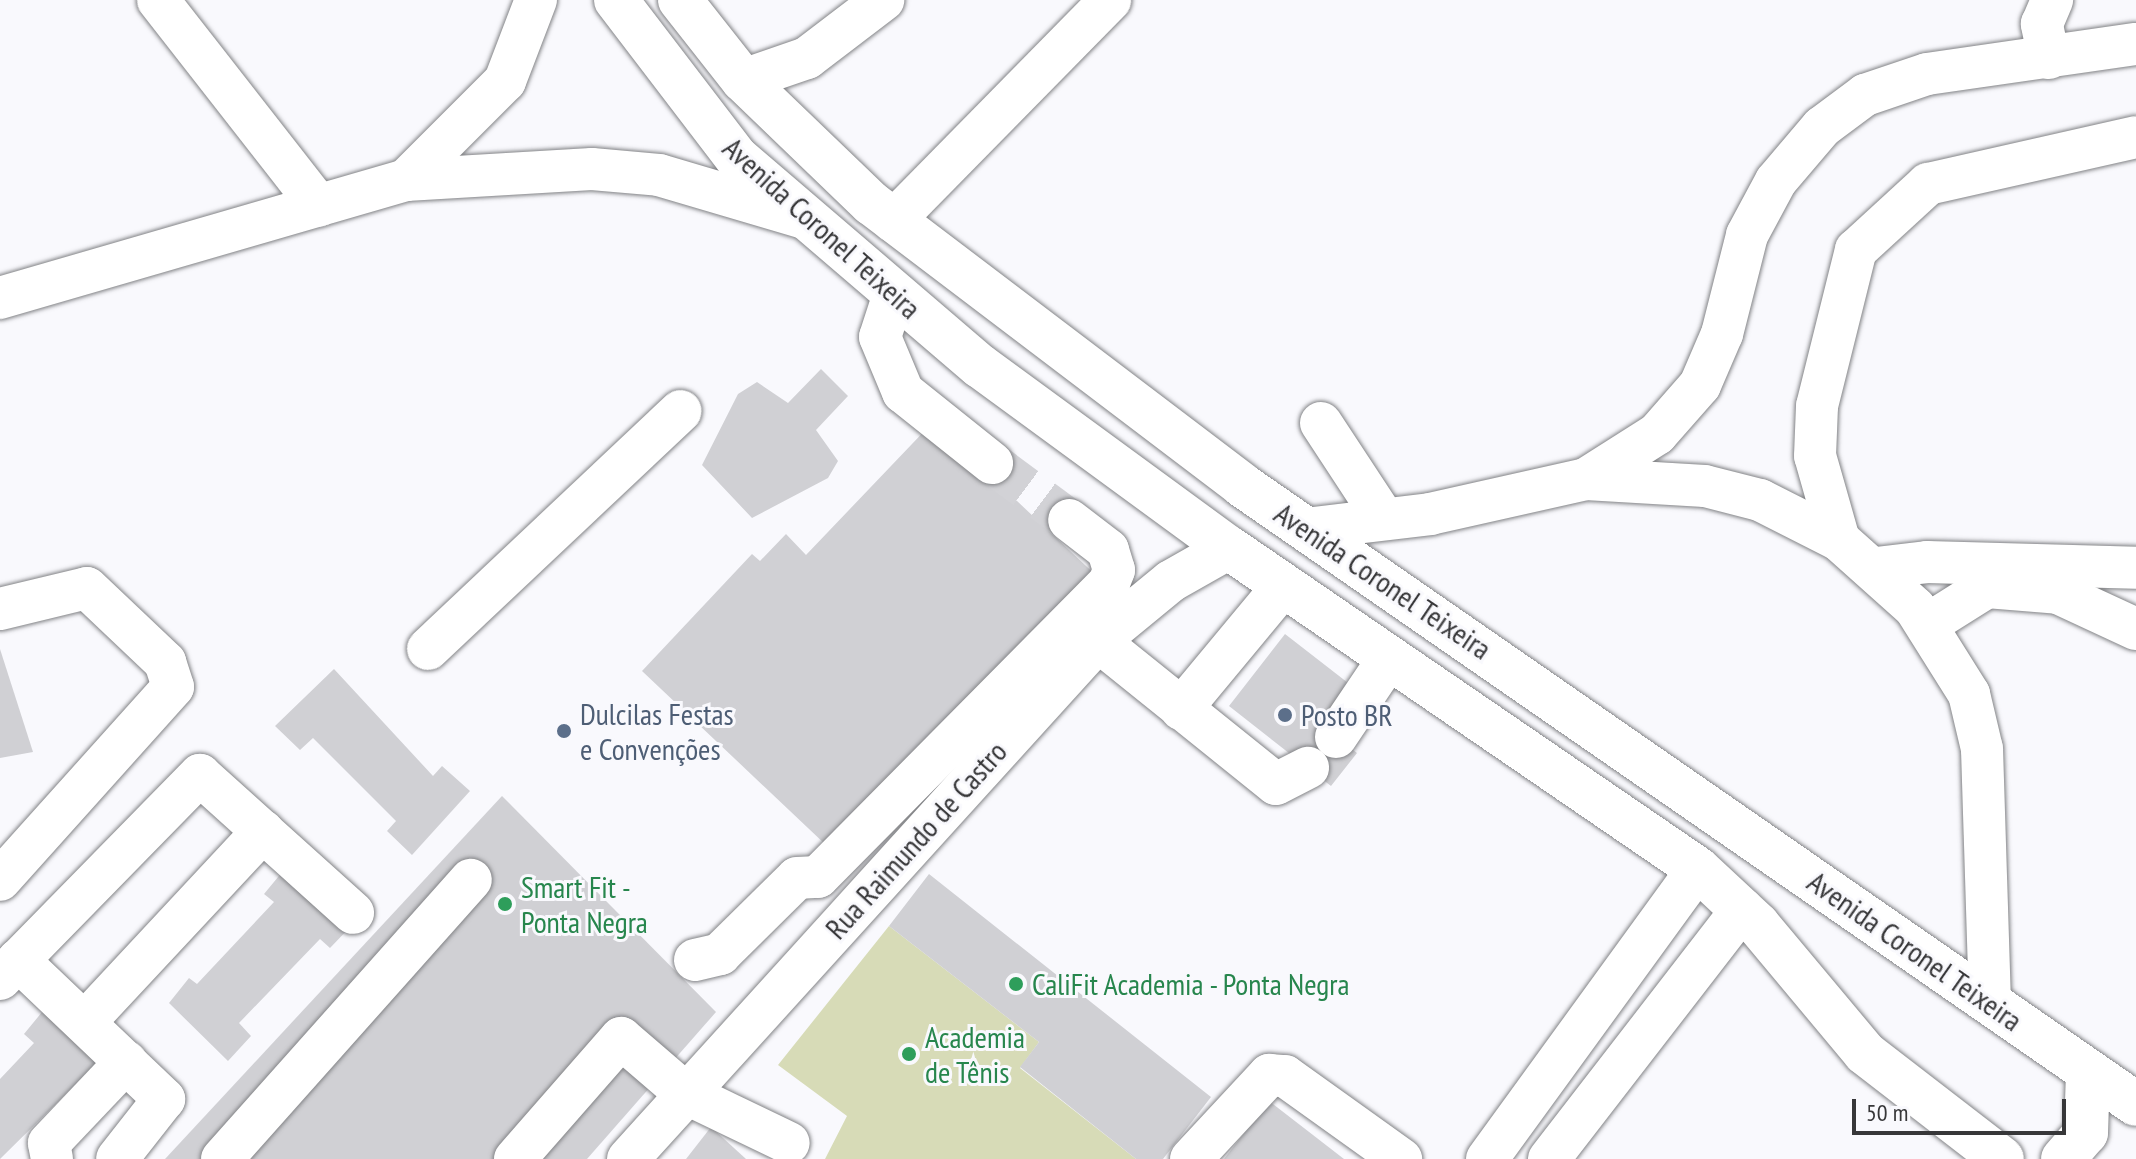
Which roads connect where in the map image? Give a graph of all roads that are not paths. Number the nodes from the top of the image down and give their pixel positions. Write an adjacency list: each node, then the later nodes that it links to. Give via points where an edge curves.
1 (158, 0): 13 (street)
2 (536, 0): 12 (street, via 505,81)
3 (616, 0): 14 (highway, Avenida Coronel Teixeira, via 737,158)
4 (883, 0): 10 (street, via 807,58)
5 (1110, 0): 15 (street)
6 (2052, 0): 9 (street, via 2042,24)
7 (685, 5): 10 (highway, Avenida Coronel Teixeira)
8 (2136, 44): 9 (street)
9 (2049, 58): 21 (street, via 1927,74 1865,95 1822,127 1776,181 1747,235 1722,334 1700,385 1657,434)
10 (743, 80): 15 (highway, Avenida Coronel Teixeira)
11 (2136, 137): 25 (street, via 1928,184 1856,250 1817,406 1815,456)
12 (406, 180): 13 (street); 14 (street, via 592,169 659,175)
13 (319, 206): 17 (street)
14 (804, 218): 16 (highway, Avenida Coronel Teixeira)
15 (893, 221): 24 (highway, Avenida Coronel Teixeira)
16 (894, 294): 20 (street, via 880,337 897,381); 26 (highway, Avenida Coronel Teixeira)
17 (0, 298)
18 (681, 411): 34 (street)
19 (1321, 423): 22 (street)
20 (992, 463)
21 (1586, 479): 22 (street); 25 (street, via 1705,486 1760,500)
22 (1384, 519): 24 (street)
23 (1069, 520): 45 (street, via 1108,550 1114,570 1109,583 818,877 797,878 720,954)
24 (1305, 529): 47 (highway, Avenida Coronel Teixeira)
25 (1839, 540): 27 (street)
26 (1229, 548): 29 (highway, Avenida Coronel Teixeira); 33 (street, Rua Raimundo de Castro, via 1171,581)
27 (1876, 568): 28 (street, via 1927,562); 31 (street)
28 (2136, 568)
29 (1283, 586): 35 (highway, Avenida Coronel Teixeira); 36 (street)
30 (0, 609): 41 (street, via 87,588 165,662 173,687)
31 (1928, 624): 32 (street, via 1987,587 2058,593); 47 (street, via 1969,694 1982,749)
32 (2136, 629)
33 (1098, 641): 36 (street); 51 (street, Rua Raimundo de Castro)
34 (428, 649)
35 (1389, 658): 37 (street); 40 (highway, Avenida Coronel Teixeira)
36 (1181, 709): 38 (street, via 1276,784)
37 (1336, 737)
38 (1308, 768)
39 (263, 831): 44 (street); 46 (street, via 200,775); 48 (street)
40 (1698, 869): 43 (highway, Avenida Coronel Teixeira); 62 (street)
41 (0, 880)
42 (471, 880): 57 (street)
43 (1742, 909): 54 (highway, Avenida Coronel Teixeira, via 1865,1053); 63 (street)
44 (353, 913)
45 (695, 960)
46 (9, 969): 48 (street)
47 (1990, 1003): 50 (highway, Avenida Coronel Teixeira)
48 (85, 1022): 49 (street)
49 (126, 1062): 55 (street, via 49,1143); 56 (street, via 164,1099)
50 (2088, 1072): 52 (highway, Avenida Coronel Teixeira); 64 (highway, via 2086,1133)
51 (685, 1093): 53 (street); 58 (street, via 621,1038); 59 (street, Rua Raimundo de Castro)
52 (2136, 1104)
53 (789, 1143)
54 (1992, 1156)
55 (52, 1159)
56 (117, 1159)
57 (222, 1159)
58 (515, 1159)
59 (628, 1159)
60 (1191, 1159): 61 (street, via 1269,1075 1285,1076)
61 (1401, 1159)
62 (1487, 1159)
63 (1549, 1159)
64 (2063, 1159)

